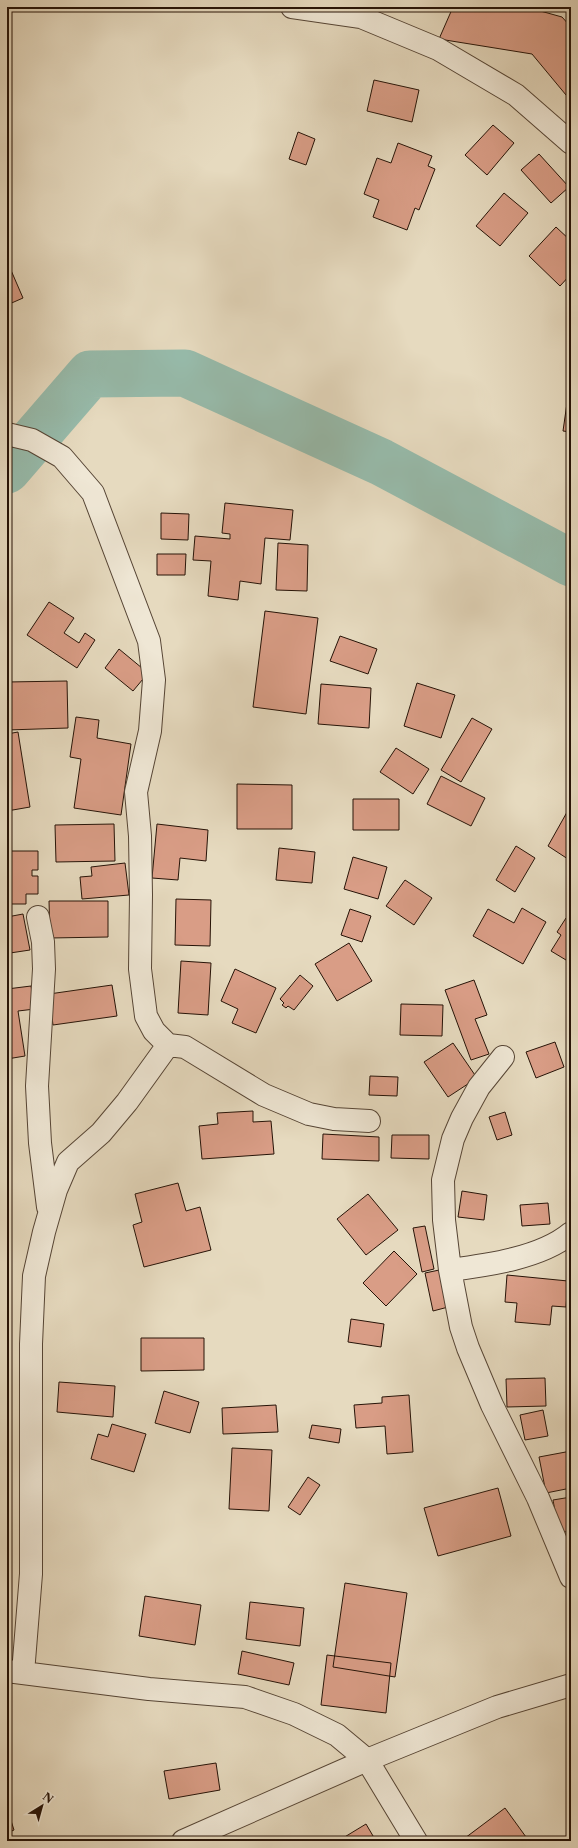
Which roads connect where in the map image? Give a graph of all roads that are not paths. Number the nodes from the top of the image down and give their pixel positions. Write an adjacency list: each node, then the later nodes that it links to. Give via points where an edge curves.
1 (292, 7): 2 (street, via 361,17 438,49 516,95)
2 (571, 143)
3 (7, 434): 5 (street, via 32,440 62,456 93,493 148,641 154,680 150,730 136,792 140,836 140,969 146,1016 154,1032)
4 (38, 917): 8 (street, via 43,942 44,969 37,1086 40,1143)
5 (168, 1045): 7 (street, via 185,1047 264,1095 309,1114 334,1119); 8 (street, via 101,1133 68,1162)
6 (503, 1057): 10 (street, via 478,1087 453,1139 443,1180 444,1220)
7 (368, 1121)
8 (49, 1214): 12 (street, via 34,1276 31,1344 31,1574)
9 (571, 1233): 10 (street, via 541,1250 496,1262)
10 (450, 1270): 11 (street, via 461,1327 468,1348 492,1405 538,1498)
11 (571, 1578)
12 (15, 1672): 14 (street, via 149,1689 245,1697 294,1714 337,1734)
13 (571, 1685): 14 (street, via 497,1707)
14 (367, 1760): 15 (street); 16 (street)
15 (183, 1841)
16 (416, 1841)

